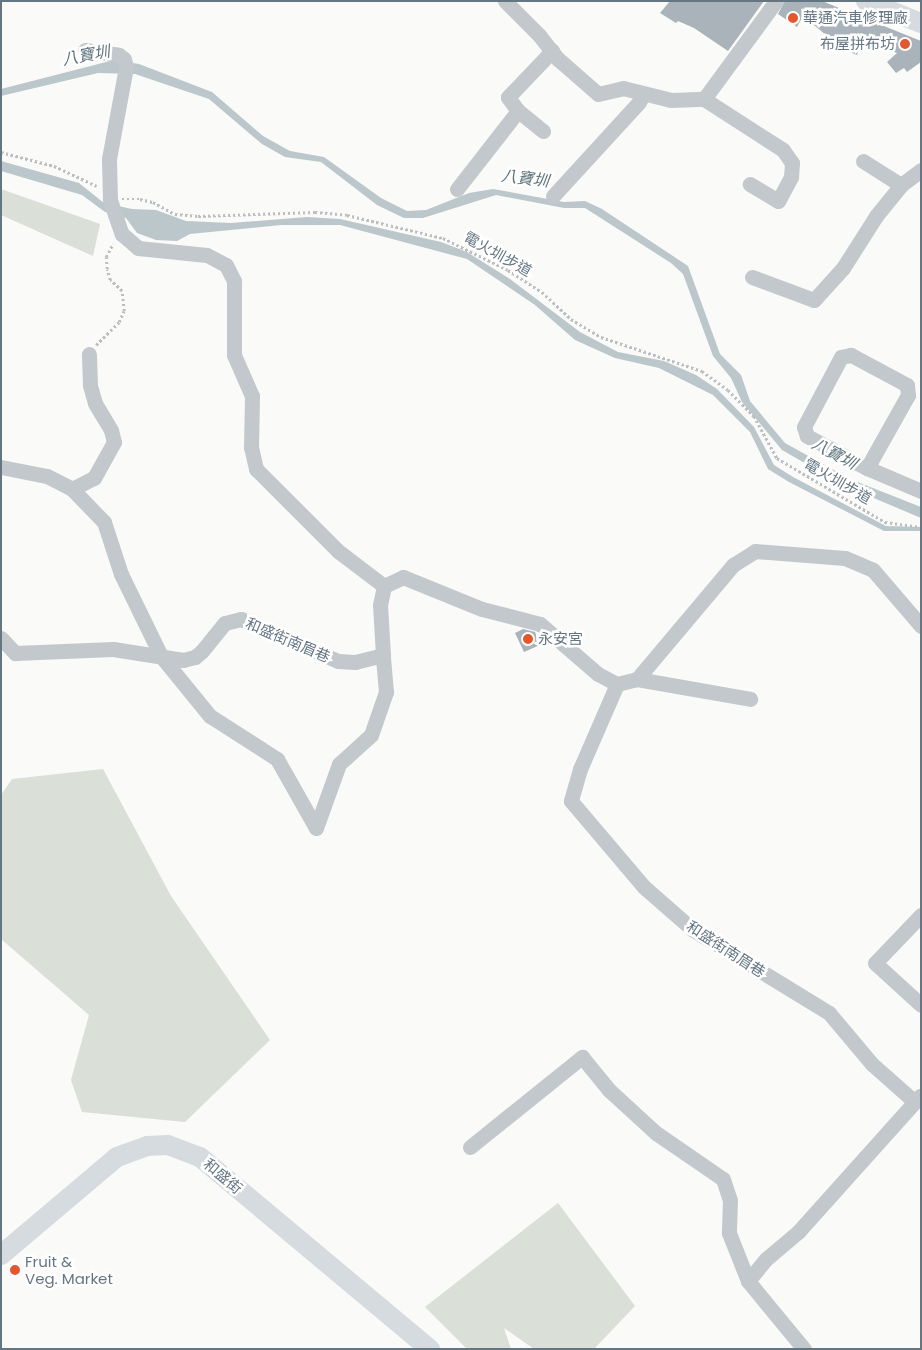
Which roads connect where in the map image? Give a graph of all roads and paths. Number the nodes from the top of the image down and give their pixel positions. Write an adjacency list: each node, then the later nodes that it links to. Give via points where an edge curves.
1 (505, 1): 6 (street)
2 (776, 1): 8 (street)
3 (866, 1): 4 (main road)
4 (921, 23)
5 (85, 50): 18 (street, via 119,55 126,67 109,158)
6 (552, 51): 7 (street, via 598,94 623,88); 9 (street, via 508,97)
7 (643, 94): 8 (street, via 672,100); 17 (street)
8 (704, 99): 14 (street, via 778,146 792,163 791,177 778,201)
9 (518, 111): 10 (street); 16 (street)
10 (543, 131)
11 (1, 152): 18 (path, via 78,176 96,185)
12 (863, 160): 15 (street)
13 (921, 170): 15 (street)
14 (750, 184)
15 (901, 185): 20 (street, via 842,268 814,300)
16 (457, 189)
17 (553, 196)
18 (110, 200): 19 (street); 26 (path, 電火圳步道, via 140,199 175,214 198,216 315,212 347,215 444,238 508,270 542,292 571,319 601,337 702,371 728,390 754,416 777,458 885,522)
19 (122, 234): 21 (path, via 106,257 110,280 122,291 124,311 120,322); 27 (street, via 138,248 207,255 226,265 234,281 234,354 252,396 251,447 256,469 338,551)
20 (752, 278)
21 (89, 354): 24 (street, via 94,403 111,430 114,442 94,478)
22 (1, 467): 24 (street, via 47,476)
23 (867, 468): 23 (street, via 807,436 804,427 841,357 850,355 907,385 908,395); 25 (street)
24 (72, 488): 31 (street, via 104,522 121,574)
25 (921, 491)
26 (921, 527)
27 (384, 586): 30 (street, via 380,605); 33 (street, via 404,577 482,609 540,624 598,674)
28 (921, 626): 32 (street, via 873,570 845,558 755,551 733,565)
29 (2, 640): 31 (street, 和盛街南眉巷, via 15,653 22,654 113,649)
30 (383, 655): 31 (street, 和盛街南眉巷, via 356,662 338,661 241,619 225,623 195,657 182,660); 31 (street, via 386,692 371,735 339,764 316,828 277,759 210,716)
31 (161, 656)
32 (637, 679): 33 (street); 34 (street)
33 (617, 684): 37 (street, 和盛街南眉巷, via 580,769 571,801 644,887 692,929 829,1013 872,1064)
34 (750, 699)
35 (921, 915): 36 (street, via 875,963)
36 (921, 1005)
37 (918, 1098): 40 (street, 和盛街南眉巷, via 798,1232 766,1259)
38 (470, 1147): 40 (street, via 582,1057 610,1090 656,1133 723,1178 730,1200 729,1232)
39 (1, 1255): 41 (main road, 和盛街, via 116,1158 132,1150 168,1146 200,1156)
40 (748, 1281): 42 (street)
41 (430, 1349)
42 (804, 1349)

